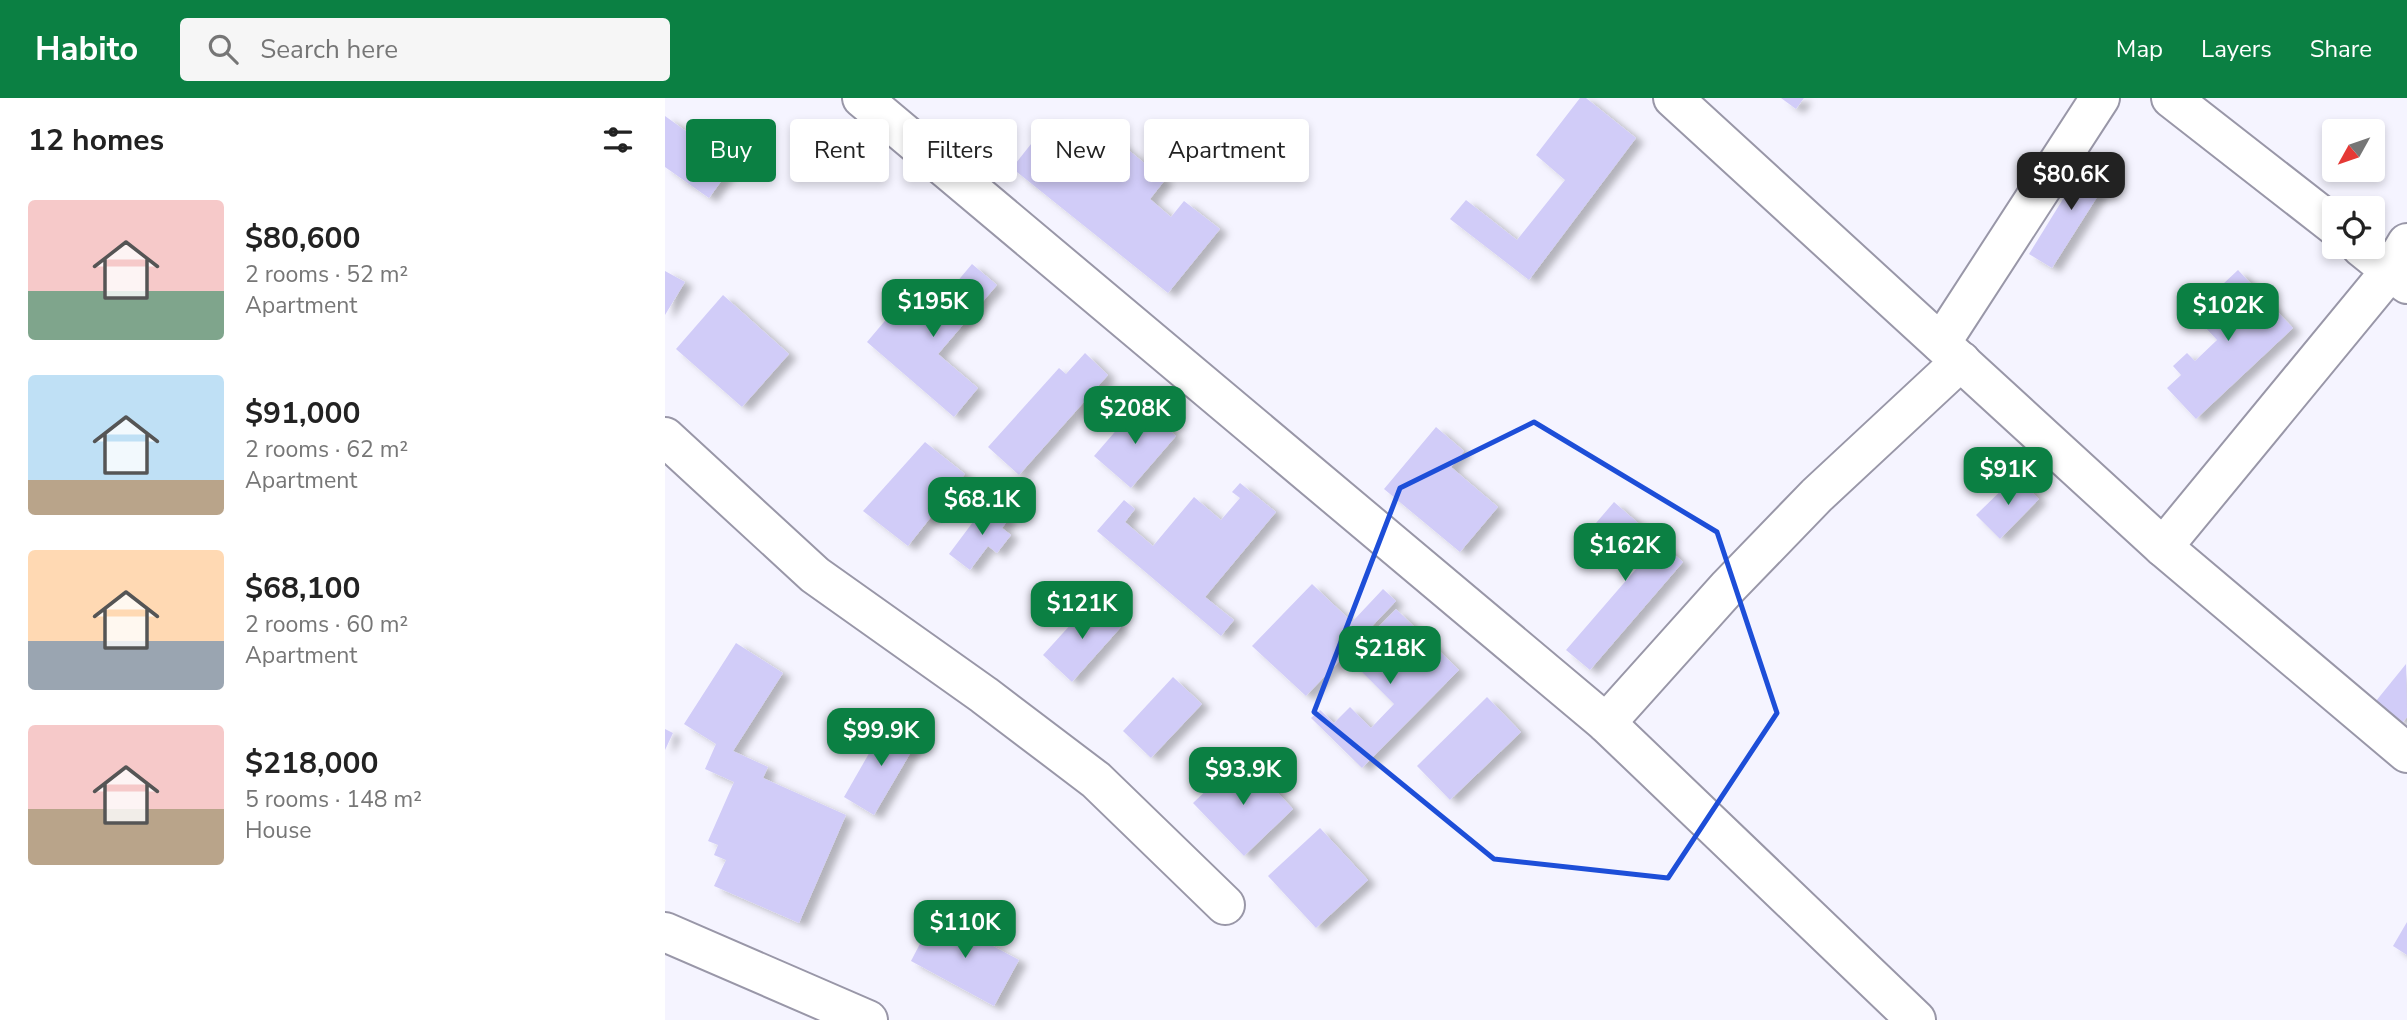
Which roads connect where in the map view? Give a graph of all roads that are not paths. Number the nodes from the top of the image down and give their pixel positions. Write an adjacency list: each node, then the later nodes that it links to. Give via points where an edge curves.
1 (862, 98): 11 (street)
2 (1673, 98): 8 (street)
3 (2100, 98): 8 (street)
4 (2171, 98): 5 (street)
5 (2322, 216)
6 (2385, 258): 7 (street)
7 (2402, 266): 10 (street)
8 (1951, 352): 10 (street); 11 (street)
9 (665, 438): 13 (street, via 815,575 1096,780)
10 (2163, 547): 12 (street)
11 (1606, 723): 16 (street)
12 (2407, 753)
13 (1225, 905)
14 (665, 932): 15 (street)
15 (868, 1020)
16 (1916, 1020)

